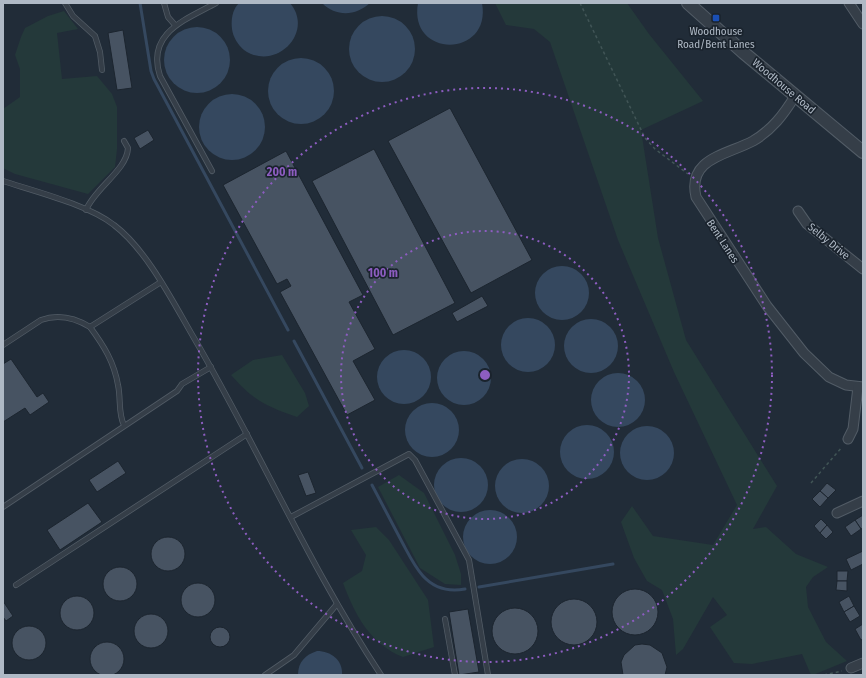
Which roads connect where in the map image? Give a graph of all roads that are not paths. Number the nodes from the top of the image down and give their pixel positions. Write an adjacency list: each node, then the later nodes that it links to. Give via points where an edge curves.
1 (66, 3): 8 (lane, via 73,16 95,36)
2 (164, 3): 7 (lane, via 168,17)
3 (216, 3): 7 (lane)
4 (688, 3): 9 (street, Woodhouse Road)
5 (849, 3): 6 (street)
6 (863, 24)
7 (175, 25): 12 (lane, via 162,40 158,54 158,69)
8 (102, 70)
9 (795, 96): 11 (street, Woodhouse Road); 21 (street, Bent Lanes, via 784,114 764,133 706,163 695,178 694,193 701,208 781,326 829,377 846,385)
10 (124, 141): 14 (lane, via 128,148 125,161 90,200)
11 (863, 152)
12 (212, 171)
13 (3, 181): 14 (lane)
14 (86, 210): 17 (lane, via 114,224 130,238)
15 (798, 211): 16 (street, Selby Drive, via 807,224)
16 (863, 269)
17 (161, 282): 18 (lane); 20 (lane)
18 (90, 327): 19 (lane, via 76,319 47,318); 22 (lane, via 112,361 118,385 121,420)
19 (3, 345)
20 (211, 367): 22 (lane); 23 (lane)
21 (860, 387): 24 (street, Bent Lanes, via 853,429)
22 (124, 425): 26 (lane)
23 (247, 434): 28 (lane); 29 (lane)
24 (848, 439)
25 (863, 501): 27 (street)
26 (3, 507)
27 (837, 513)
28 (291, 517): 30 (lane); 37 (lane, via 409,454 415,460 468,560)
29 (16, 585)
30 (337, 604): 34 (lane, via 294,655); 35 (lane)
31 (445, 619): 36 (lane)
32 (863, 663): 33 (street)
33 (851, 668)
34 (265, 675)
35 (381, 675)
36 (455, 675)
37 (488, 675)

